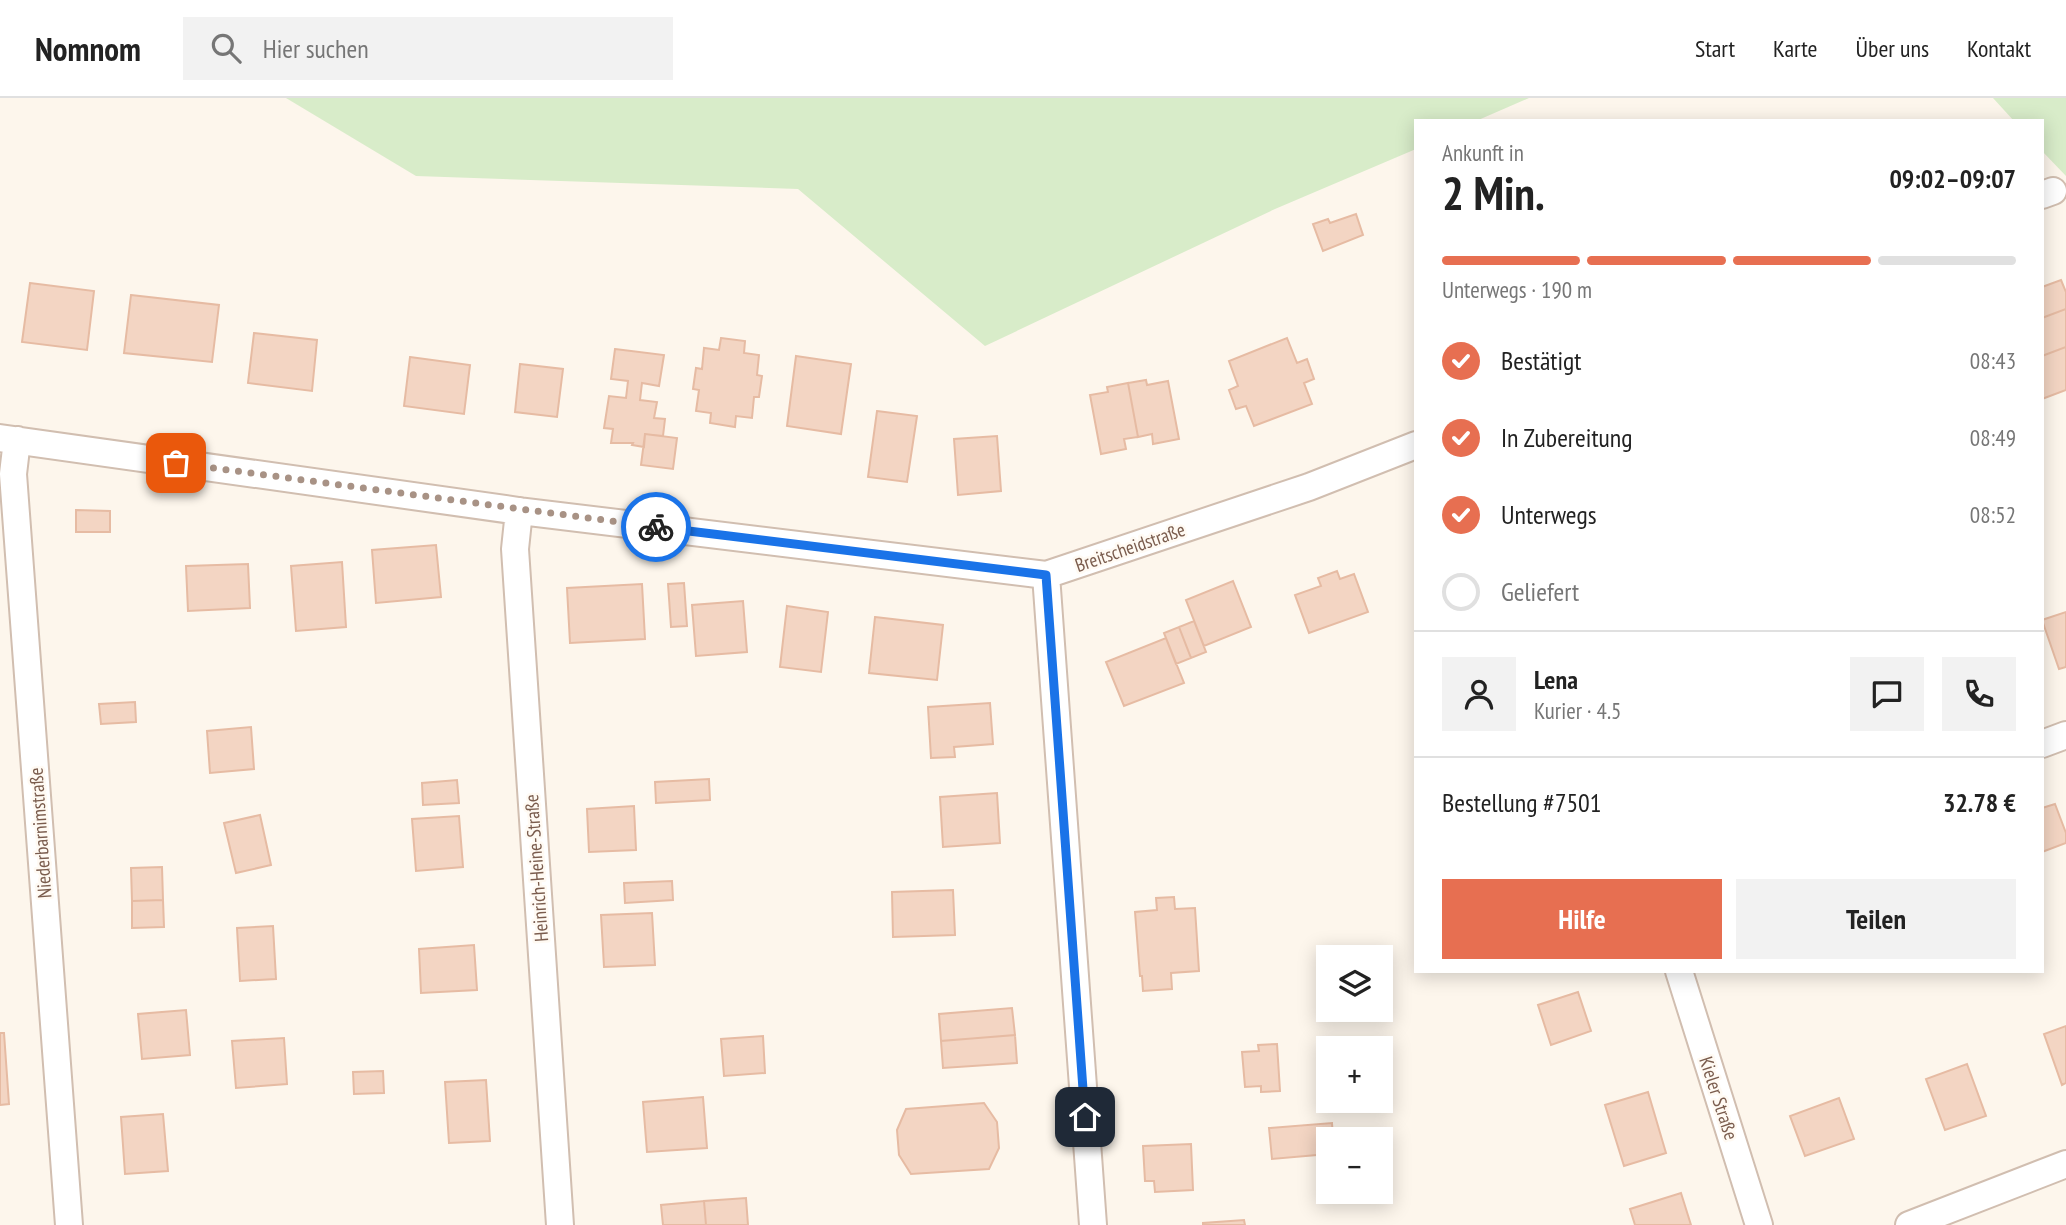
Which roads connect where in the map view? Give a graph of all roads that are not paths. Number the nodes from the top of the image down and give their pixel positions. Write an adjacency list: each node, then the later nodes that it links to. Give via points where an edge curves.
1 (9, 439): 3 (street, Breitscheidstraße); 9 (street, Niederbarnimstraße)
2 (1414, 446): 4 (street, Breitscheidstraße, via 1309,487)
3 (519, 511): 4 (street, Breitscheidstraße); 10 (street, Heinrich-Heine-Straße, via 514,549)
4 (1046, 575): 11 (street)
5 (2066, 735): 6 (street)
6 (2044, 743)
7 (1680, 973): 12 (street, Kieler Straße)
8 (2066, 1164): 13 (street)
9 (69, 1225)
10 (560, 1225)
11 (1093, 1225)
12 (1759, 1225)
13 (1909, 1225)

